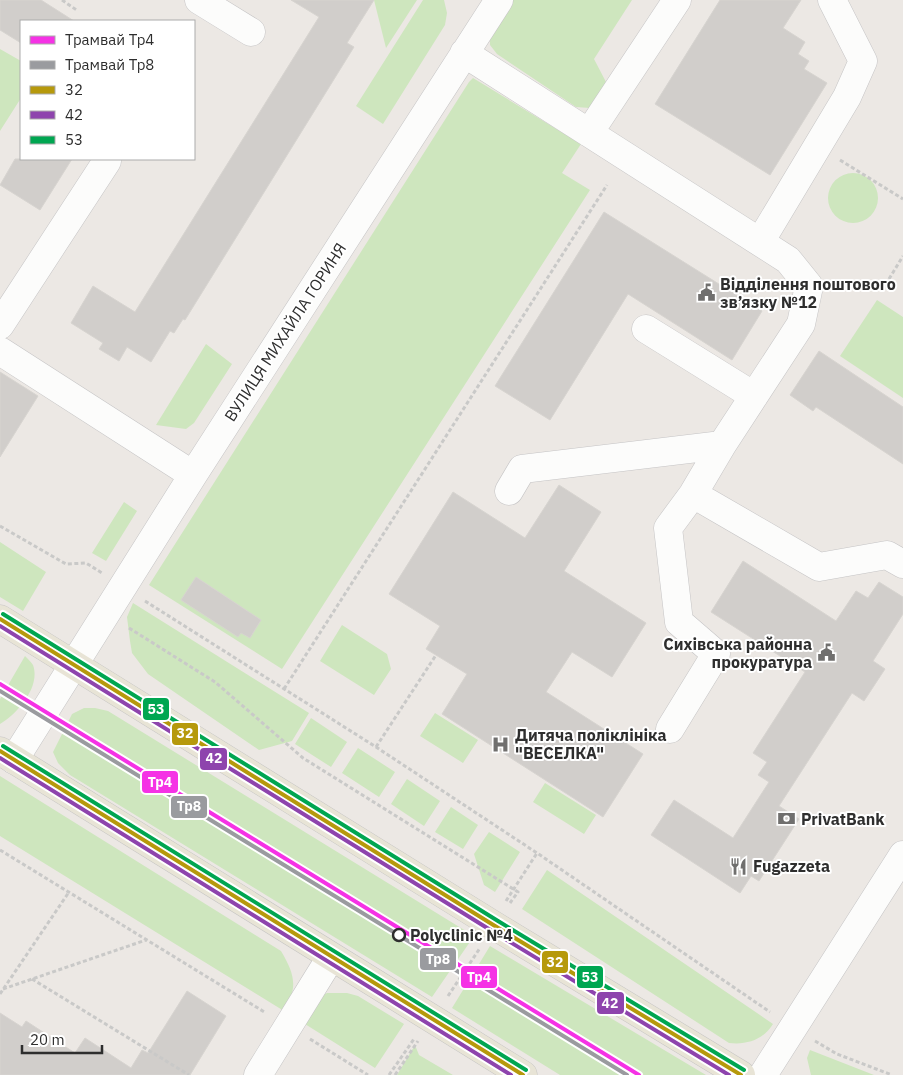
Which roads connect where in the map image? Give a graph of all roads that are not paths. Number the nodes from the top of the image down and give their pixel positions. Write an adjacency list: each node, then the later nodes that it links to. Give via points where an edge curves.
1 (199, 0): 5 (street)
2 (499, 0): 6 (street, ВУЛИЦЯ МИХАЙЛА ГОРИНЯ)
3 (677, 0): 7 (street)
4 (832, 0): 9 (street, via 863,61 847,97)
5 (251, 32)
6 (464, 53): 7 (street); 15 (street, ВУЛИЦЯ МИХАЙЛА ГОРИНЯ)
7 (590, 133): 9 (street)
8 (107, 161): 10 (street)
9 (760, 242): 13 (street, via 788,260 809,286 801,324)
10 (0, 325)
11 (646, 329): 13 (street)
12 (0, 351): 15 (street)
13 (754, 396): 14 (street)
14 (722, 445): 16 (street, via 522,469); 17 (street)
15 (193, 475): 20 (street, ВУЛИЦЯ МИХАЙЛА ГОРИНЯ)
16 (509, 492)
17 (693, 494): 18 (street, via 819,567 887,555); 21 (street, via 668,528 679,622 716,654)
18 (903, 564)
19 (0, 619): 20 (main road)
20 (74, 665): 22 (street, ВУЛИЦЯ МИХАЙЛА ГОРИНЯ); 27 (main road, via 499,916)
21 (670, 729)
22 (7, 756): 24 (main road)
23 (903, 855): 28 (street)
24 (331, 957): 25 (street); 26 (main road, via 423,1029)
25 (269, 1071)
26 (523, 1075)
27 (741, 1075)
28 (763, 1075)

